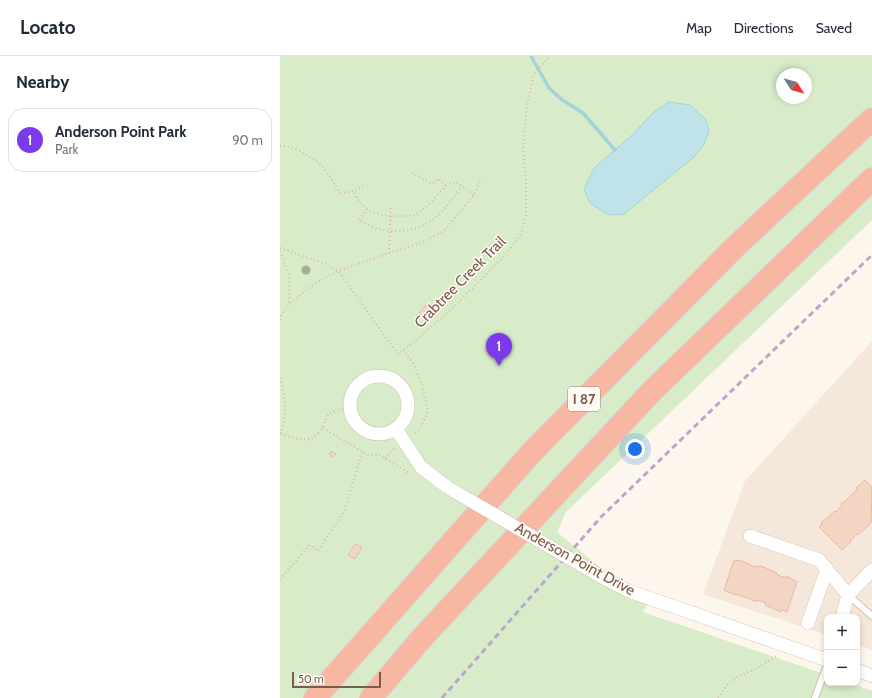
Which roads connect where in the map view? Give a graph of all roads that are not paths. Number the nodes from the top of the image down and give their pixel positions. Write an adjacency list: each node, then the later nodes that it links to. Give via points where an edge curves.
1 (872, 119): 15 (highway, I 87, via 735,247 532,452)
2 (872, 179): 16 (highway, via 652,390 420,640)
3 (396, 429): 3 (street, via 407,414 407,395 402,387 387,377 377,376 360,383 353,395 351,409 358,424 373,433 381,434); 11 (street, Anderson Point Drive, bridge, via 421,467 447,487 600,576 630,591)
4 (750, 536): 5 (street, via 818,560)
5 (827, 569): 7 (street); 10 (street)
6 (872, 570): 7 (street)
7 (848, 595): 8 (street); 9 (lane)
8 (843, 614)
9 (872, 616)
10 (808, 623)
11 (824, 659)
12 (860, 671): 14 (street)
13 (824, 673): 17 (lane)
14 (872, 676)
15 (315, 698)
16 (371, 698)
17 (815, 698)

